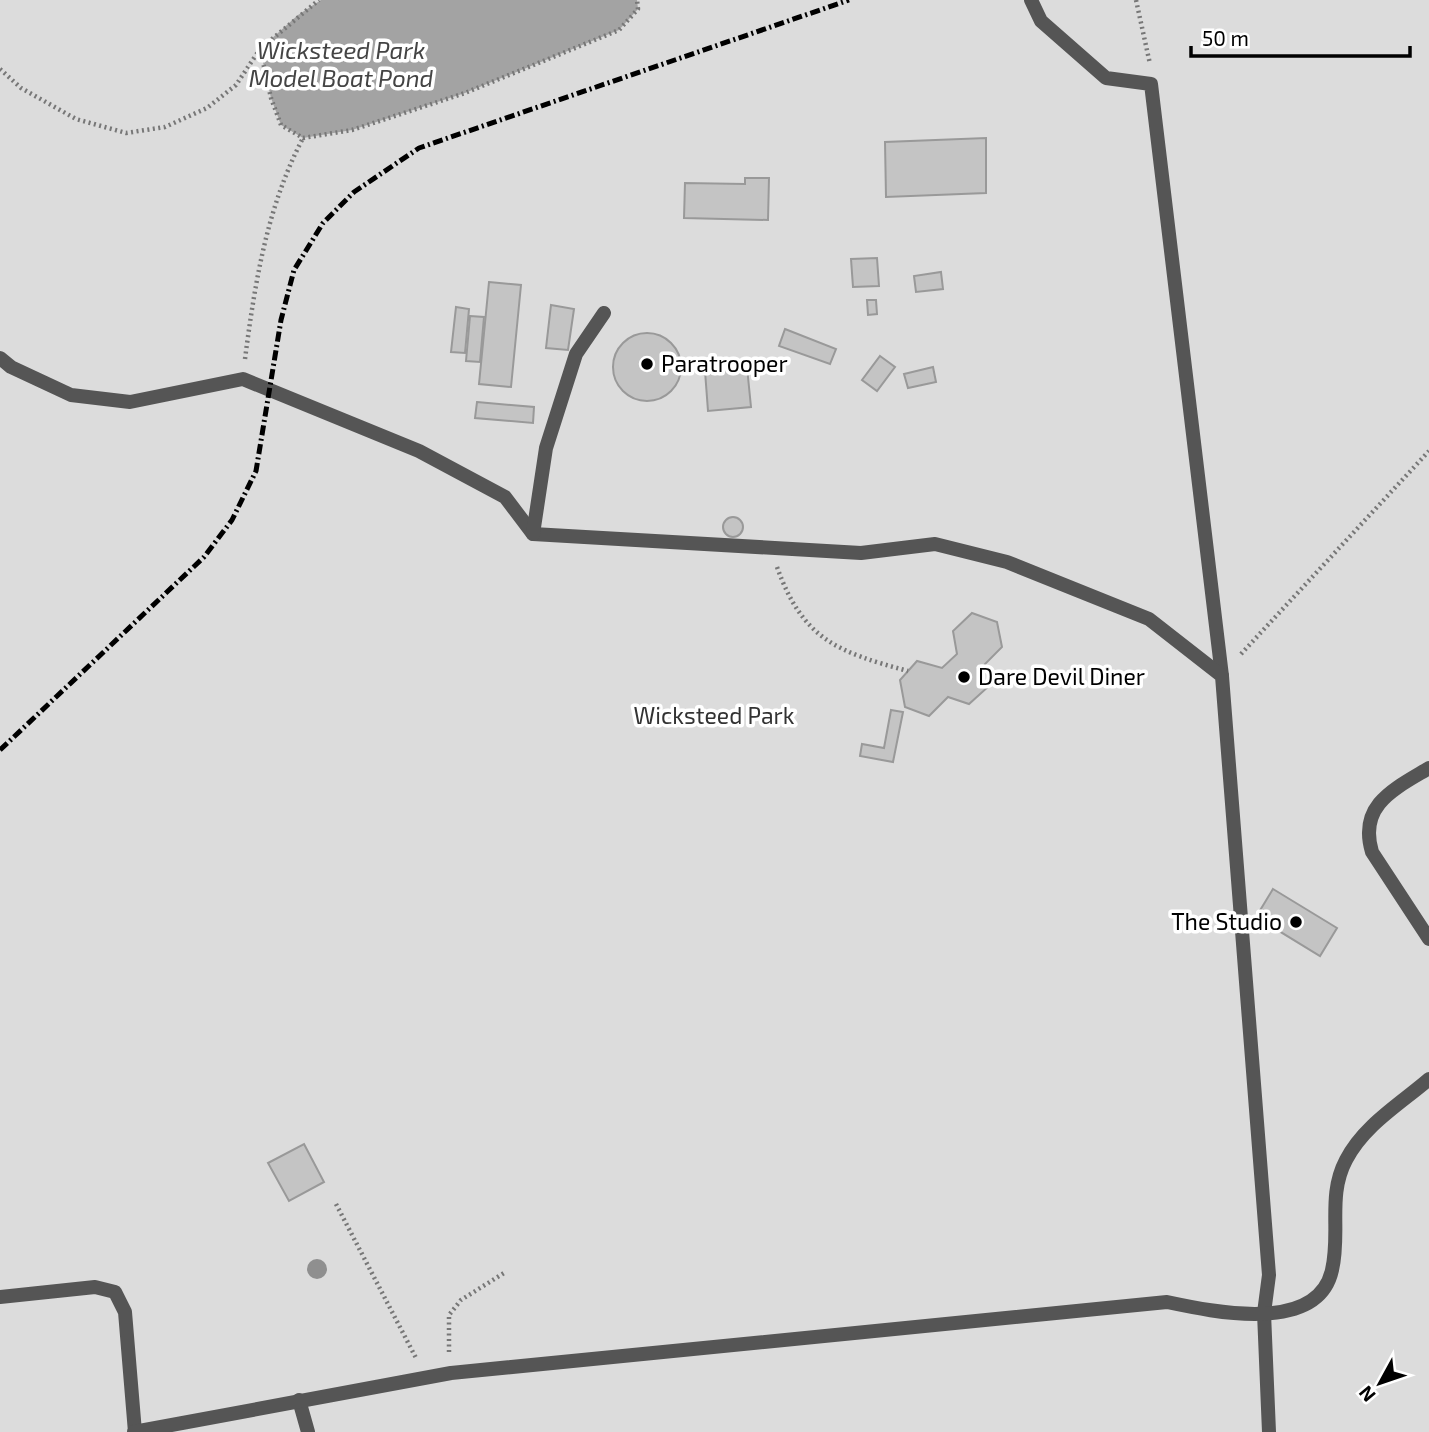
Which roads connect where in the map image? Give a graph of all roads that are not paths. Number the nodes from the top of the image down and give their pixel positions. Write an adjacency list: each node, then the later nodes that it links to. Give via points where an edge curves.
1 (1031, 0): 5 (lane, via 1041,21 1106,78 1151,84)
2 (604, 313): 4 (lane, via 576,354 546,448)
3 (0, 358): 4 (lane, via 71,395 130,402 243,379 419,451 505,497)
4 (533, 534): 5 (lane, via 861,553 935,544 1007,562 1149,619)
5 (1222, 676): 10 (lane, via 1269,1275)
6 (1429, 768): 7 (lane, via 1391,791 1377,806 1368,821 1367,836 1372,852)
7 (1429, 939)
8 (1429, 1079): 10 (lane, via 1363,1134 1346,1160 1336,1190 1332,1269 1320,1295 1294,1310)
9 (0, 1297): 12 (lane, via 95,1287 115,1292 125,1312)
10 (1264, 1313): 11 (lane, via 1208,1311 1167,1302 451,1373); 14 (lane)
11 (299, 1401): 12 (lane); 13 (lane)
12 (134, 1432)
13 (308, 1432)
14 (1269, 1432)

